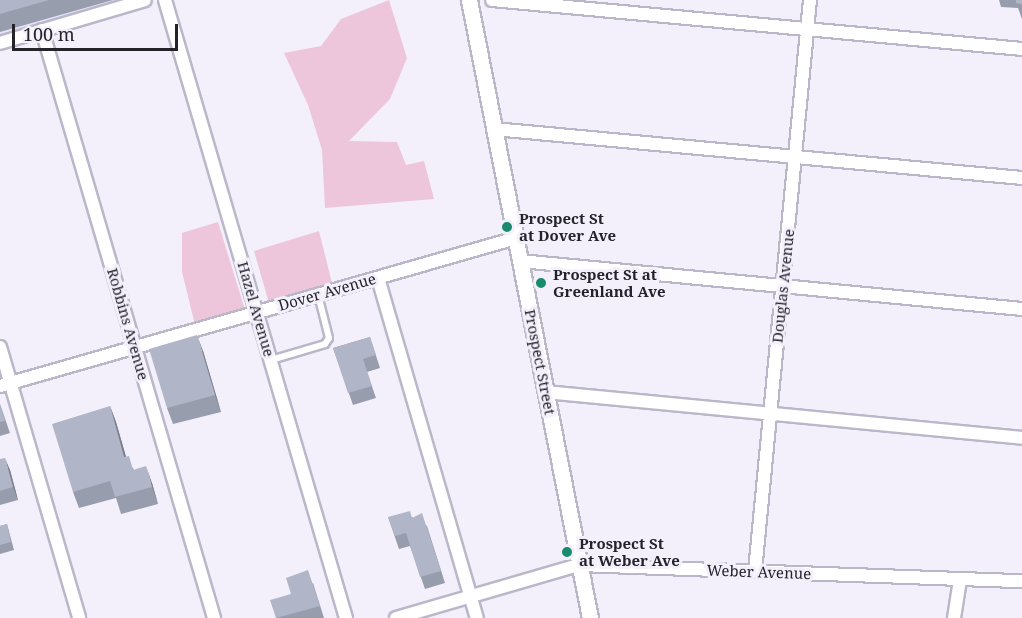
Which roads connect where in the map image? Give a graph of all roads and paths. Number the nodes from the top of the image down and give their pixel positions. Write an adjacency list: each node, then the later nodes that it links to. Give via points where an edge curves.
1 (145, 0): 7 (street)
2 (165, 0): 19 (street, Hazel Avenue)
3 (469, 0): 10 (street, Prospect Street)
4 (492, 0): 6 (street)
5 (810, 0): 6 (street, Douglas Avenue)
6 (807, 29): 9 (street); 11 (street, Douglas Avenue)
7 (42, 30): 8 (street); 21 (street, Robbins Avenue)
8 (0, 44)
9 (1022, 50)
10 (494, 129): 11 (street); 13 (street, Prospect Street)
11 (795, 157): 12 (street); 16 (street, Douglas Avenue)
12 (1022, 178)
13 (516, 238): 14 (street, Prospect Street); 15 (street, Dover Avenue)
14 (520, 261): 16 (street); 24 (street, Prospect Street)
15 (378, 278): 17 (street, Dover Avenue); 31 (street)
16 (783, 286): 18 (street); 25 (street, Douglas Avenue)
17 (318, 295): 19 (street, Dover Avenue); 22 (lane, via 329,338 325,344)
18 (1022, 309)
19 (257, 312): 21 (street, Dover Avenue); 22 (street, Hazel Avenue)
20 (0, 347): 23 (street)
21 (135, 347): 23 (street, Dover Avenue); 33 (street, Robbins Avenue)
22 (271, 360): 34 (street, Hazel Avenue)
23 (5, 385): 32 (street)
24 (546, 392): 25 (street); 27 (street, Prospect Street)
25 (770, 414): 26 (street); 28 (street, Douglas Avenue)
26 (1022, 438)
27 (579, 565): 28 (street, Weber Avenue); 31 (street, Weber Avenue); 37 (street, Prospect Street)
28 (755, 571): 29 (street, Weber Avenue)
29 (960, 579): 30 (street, Weber Avenue); 38 (street)
30 (1022, 581)
31 (471, 596): 35 (street, Weber Avenue); 36 (street)
32 (79, 618)
33 (214, 618)
34 (346, 618)
35 (396, 618)
36 (477, 618)
37 (590, 618)
38 (954, 618)

